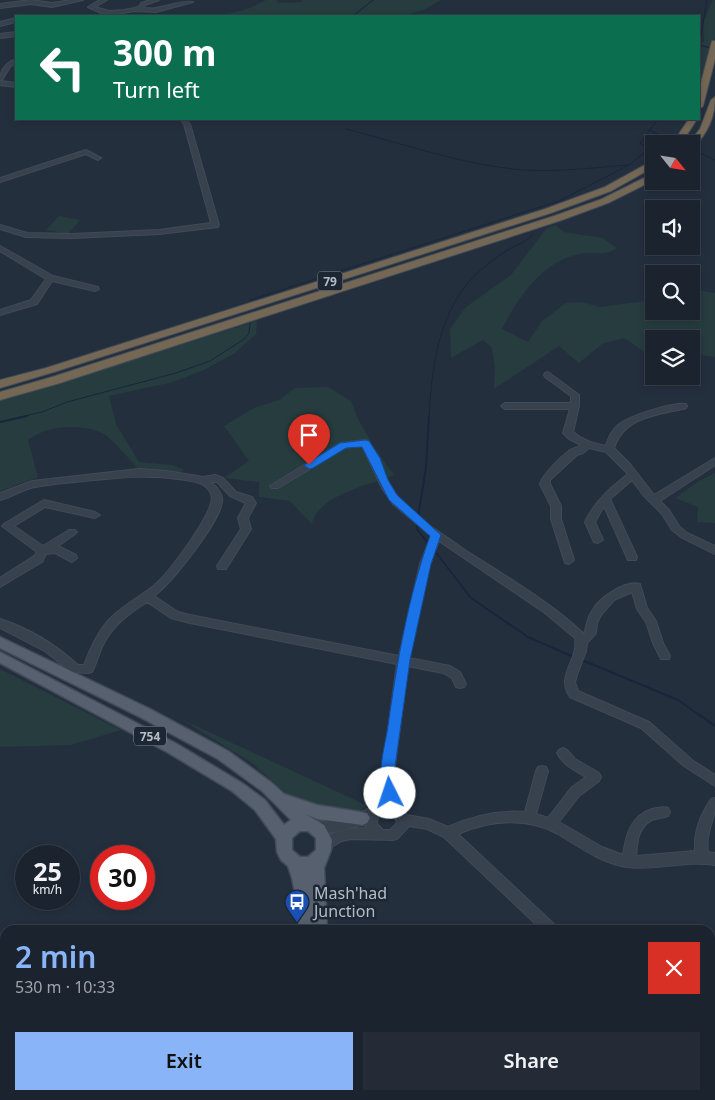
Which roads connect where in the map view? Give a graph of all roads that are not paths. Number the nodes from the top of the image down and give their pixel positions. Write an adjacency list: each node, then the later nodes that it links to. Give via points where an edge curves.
1 (80, 0): 4 (street, via 52,5)
2 (104, 0): 8 (street, via 91,7 110,14)
3 (156, 0): 7 (street, via 143,4)
4 (33, 1): 6 (street)
5 (190, 2): 7 (street, via 156,10)
6 (0, 6)
7 (137, 10): 8 (street)
8 (125, 14)
9 (15, 20): 10 (street)
10 (0, 24)
11 (15, 34): 12 (street)
12 (0, 36)
13 (715, 43): 19 (highway)
14 (15, 61): 15 (street)
15 (0, 79)
16 (0, 83): 17 (street)
17 (15, 85)
18 (715, 100): 23 (highway)
19 (700, 102)
20 (184, 120): 28 (street, via 215,226 72,236 26,235)
21 (692, 120): 22 (highway)
22 (682, 135)
23 (700, 135)
24 (98, 158): 26 (street, via 86,152)
25 (645, 168): 34 (highway, 79, via 608,189 548,211)
26 (0, 179)
27 (645, 180): 35 (highway, 79, via 604,201 558,218)
28 (0, 227)
29 (0, 248): 30 (street)
30 (50, 278): 31 (street); 32 (street, via 34,302)
31 (94, 289)
32 (0, 313)
33 (548, 375): 37 (street, via 575,396)
34 (0, 384)
35 (0, 396)
36 (505, 406): 37 (street)
37 (575, 406): 39 (street, via 568,433)
38 (682, 406): 40 (street, via 630,422 617,430)
39 (587, 445): 40 (street); 56 (street, via 574,452 546,479 545,484 556,506 556,519)
40 (609, 450): 42 (street)
41 (715, 461): 47 (street)
42 (633, 475): 46 (street); 47 (street)
43 (203, 480): 45 (street, via 139,472 32,484); 57 (street, via 220,480 233,494 251,502 243,516 246,529); 59 (street, via 213,488 217,503 180,563 163,583)
44 (275, 486): 50 (street, via 343,445 365,443 393,498)
45 (0, 497)
46 (605, 498): 51 (street, via 598,504 590,522); 54 (street)
47 (654, 500): 52 (street, via 675,528)
48 (95, 515): 53 (street, via 44,503 7,526)
49 (72, 532): 53 (street)
50 (436, 535): 61 (street, via 549,610); 65 (street, via 425,564)
51 (598, 540)
52 (715, 550)
53 (43, 551): 55 (street, via 56,549); 58 (street, via 38,559)
54 (632, 557)
55 (72, 558)
56 (569, 560)
57 (222, 566)
58 (0, 583)
59 (146, 596): 60 (street, via 105,631 88,669 75,669 60,654); 65 (street, via 175,615 190,619)
60 (0, 623)
61 (582, 641): 63 (street, via 590,636 592,620 613,595 636,587 642,609 651,621); 69 (street, via 570,691 645,725 688,763)
62 (0, 642): 70 (main road, 754, via 196,739 250,773)
63 (665, 656)
64 (0, 657): 81 (main road, 754, via 172,748 237,787 260,805)
65 (403, 660): 66 (street, via 446,669 456,675); 72 (street, via 388,774)
66 (460, 684)
67 (563, 753): 77 (street, via 595,777 575,792)
68 (542, 771): 75 (street)
69 (715, 781)
70 (281, 798): 74 (main road, via 316,812); 78 (main road, 754)
71 (715, 803): 83 (street, via 699,836)
72 (394, 809): 74 (street, via 384,807); 76 (street)
73 (664, 812): 87 (street, via 650,814 640,821 634,831)
74 (367, 816): 78 (street, via 338,826); 80 (street)
75 (528, 818): 77 (street); 79 (street, via 498,818 465,824)
76 (403, 820): 79 (street, via 429,824); 80 (street, via 397,832 388,836)
77 (550, 824): 87 (street, via 604,854)
78 (311, 826): 81 (main road, via 290,829); 82 (main road, 754, via 323,834)
79 (448, 832): 90 (street)
80 (379, 834): 82 (street, via 349,833)
81 (284, 837): 86 (main road, 754, via 283,850)
82 (326, 845): 84 (main road)
83 (702, 856): 85 (street); 87 (street, via 656,862)
84 (316, 859): 86 (main road, via 305,863); 89 (main road, via 314,880)
85 (715, 859)
86 (293, 861): 88 (main road, 754, via 302,880)
87 (629, 861)
88 (306, 925)
89 (318, 925)
90 (546, 925)

